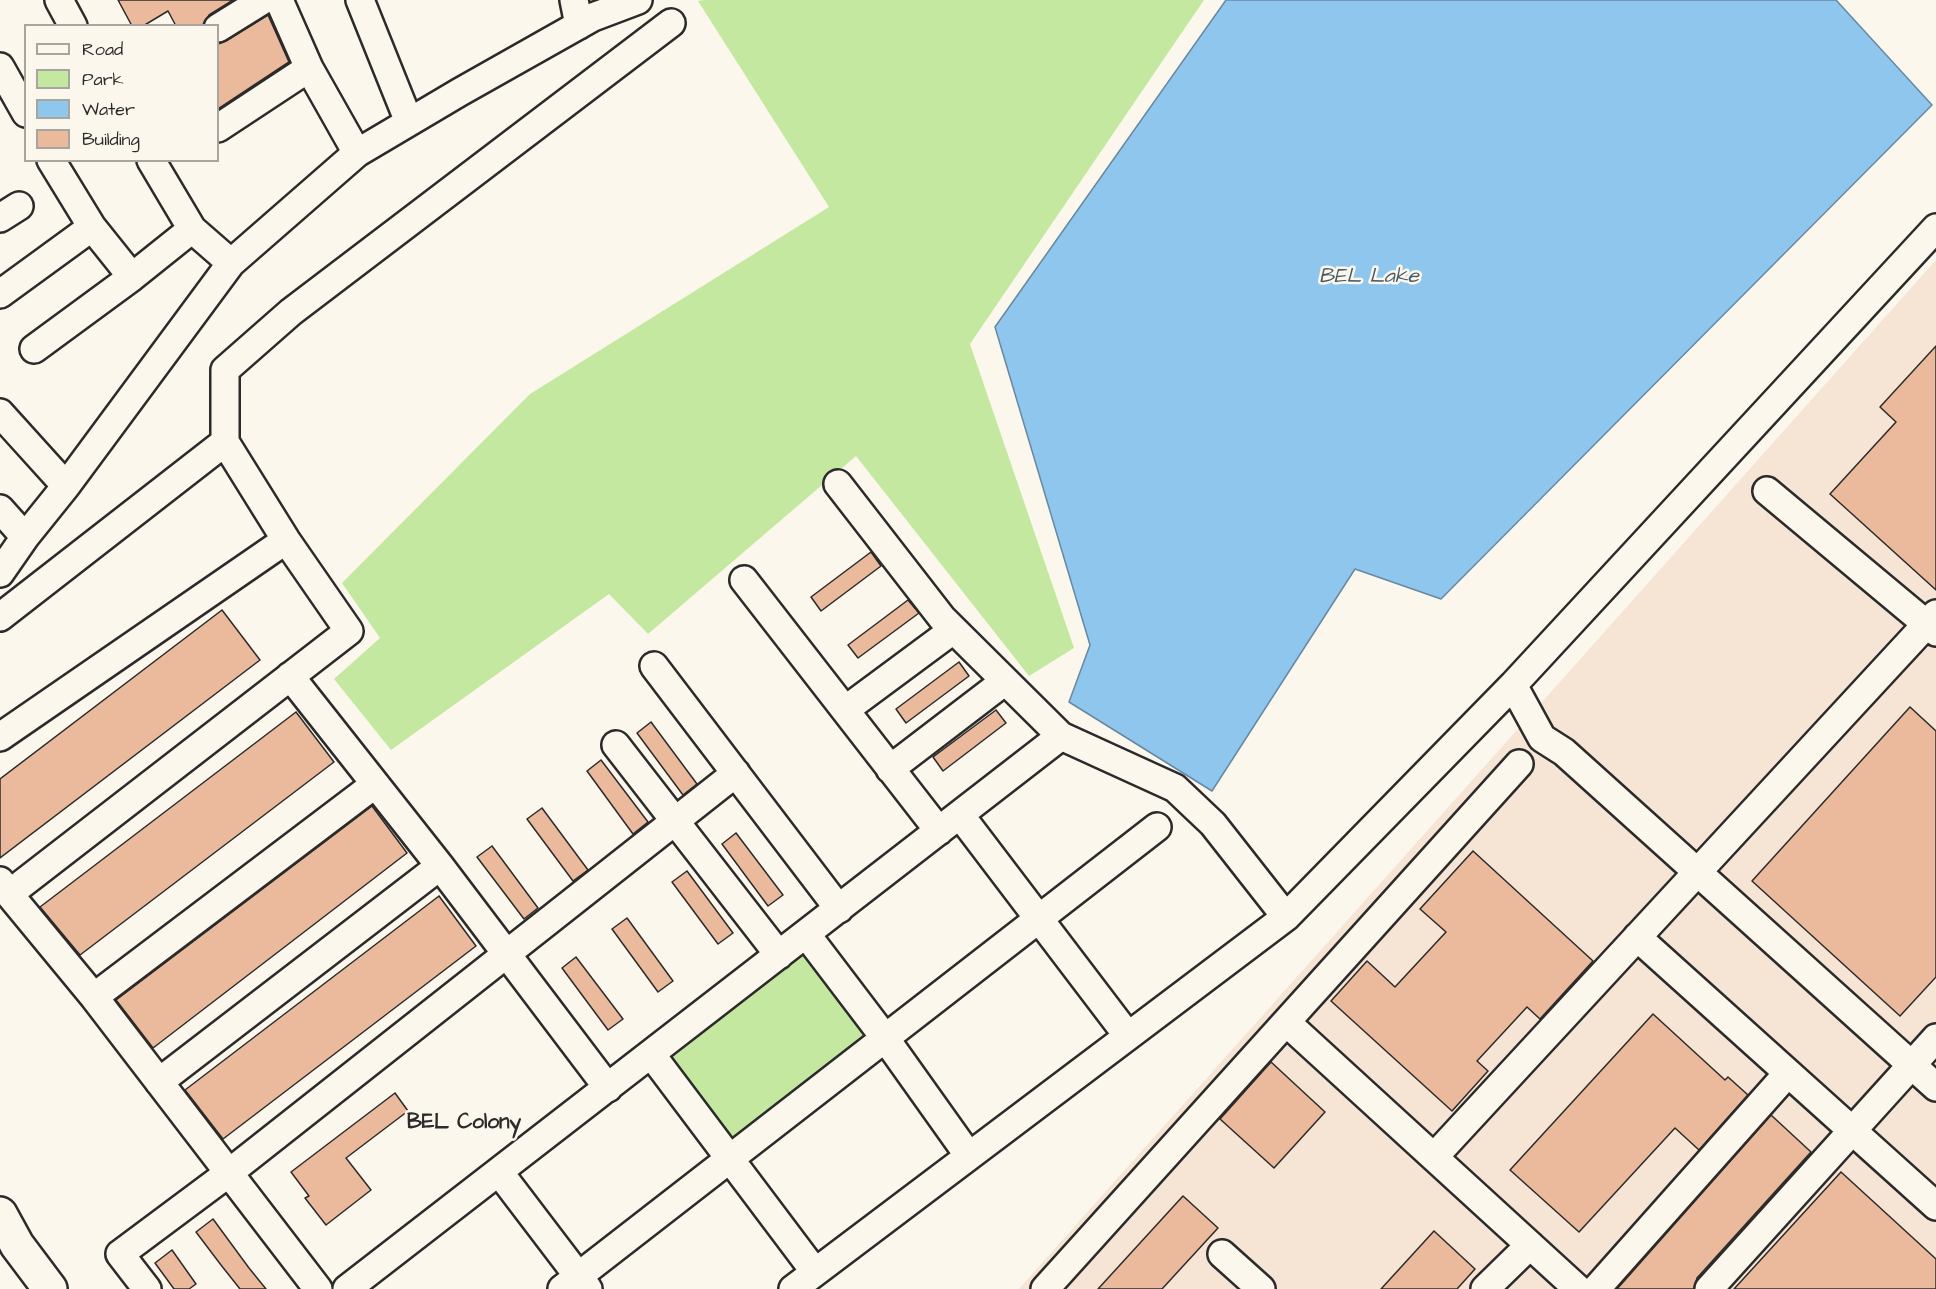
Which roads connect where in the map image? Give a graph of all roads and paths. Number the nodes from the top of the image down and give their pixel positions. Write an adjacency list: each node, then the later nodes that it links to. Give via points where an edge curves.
1 (59, 0): 8 (street)
2 (263, 0): 9 (street)
3 (279, 0): 11 (street)
4 (360, 0): 13 (street)
5 (632, 1): 6 (street, via 593,17)
6 (577, 12): 13 (street)
7 (671, 23): 26 (street, via 291,312 225,370)
8 (72, 24)
9 (219, 27)
10 (0, 67): 12 (street)
11 (309, 68): 14 (street); 15 (street)
12 (24, 109)
13 (409, 122): 15 (street)
14 (219, 128)
15 (357, 153): 21 (street)
16 (52, 162): 18 (street)
17 (151, 162): 20 (street)
18 (92, 227): 22 (street); 23 (street)
19 (1936, 228): 41 (street)
20 (192, 229): 21 (street); 22 (street)
21 (231, 263): 28 (street)
22 (132, 277): 24 (street)
23 (0, 294)
24 (34, 350)
25 (0, 412): 28 (street)
26 (225, 442): 32 (street); 35 (street)
27 (838, 484): 37 (street)
28 (66, 486): 31 (street)
29 (1767, 491): 36 (street)
30 (0, 508): 31 (street)
31 (25, 537): 33 (street)
32 (286, 540): 39 (street, via 349,631); 44 (street)
33 (0, 573)
34 (744, 580): 42 (street)
35 (0, 617)
36 (1933, 623): 54 (street)
37 (953, 630): 40 (street); 42 (street)
38 (654, 666): 48 (street)
39 (290, 676): 49 (street); 55 (street)
40 (1005, 681): 43 (street); 47 (street)
41 (1513, 685): 54 (street, via 1542,738 1564,752); 57 (street)
42 (845, 710): 47 (street)
43 (1061, 736): 51 (street); 57 (street, via 1175,788 1213,824)
44 (0, 737)
45 (616, 745): 50 (street)
46 (1519, 764): 64 (street)
47 (890, 768): 51 (street)
48 (736, 773): 50 (street); 56 (street)
49 (374, 785): 53 (street); 63 (street)
50 (676, 821): 61 (street); 62 (street)
51 (949, 823): 56 (street); 58 (street)
52 (1157, 827): 58 (street)
53 (440, 866): 62 (street); 71 (street)
54 (1696, 873): 60 (street); 69 (street)
55 (5, 887): 63 (street)
56 (839, 909): 59 (street)
57 (1286, 917): 65 (street)
58 (1039, 919): 65 (street); 66 (street)
59 (806, 934): 61 (street); 66 (street)
60 (1637, 937): 70 (street); 76 (street)
61 (779, 955): 68 (street)
62 (506, 956): 72 (street); 78 (street)
63 (94, 997): 71 (street)
64 (1286, 1022): 76 (street); 91 (street)
65 (1128, 1036): 75 (street)
66 (885, 1038): 75 (street); 77 (street)
67 (1936, 1038): 69 (street)
68 (651, 1054): 72 (street); 77 (street)
69 (1911, 1066): 73 (street); 74 (street)
70 (1788, 1072): 74 (street); 95 (street)
71 (159, 1082): 78 (street)
72 (608, 1088): 79 (street)
73 (1936, 1088)
74 (1852, 1131): 80 (street); 96 (street)
75 (969, 1156): 84 (street)
76 (1434, 1157): 82 (street)
77 (730, 1159): 84 (street); 85 (street)
78 (230, 1172): 88 (street, via 120,1254); 89 (street)
79 (499, 1172): 85 (street); 86 (street)
80 (1936, 1206)
81 (0, 1214): 87 (main road, via 17,1245)
82 (1530, 1245): 93 (street); 94 (street)
83 (1222, 1254): 92 (street)
84 (815, 1272): 90 (street)
85 (576, 1285)
86 (350, 1288)
87 (50, 1289)
88 (147, 1289)
89 (318, 1289)
90 (793, 1289)
91 (1044, 1289)
92 (1261, 1289)
93 (1485, 1289)
94 (1578, 1289)
95 (1596, 1289)
96 (1709, 1289)

